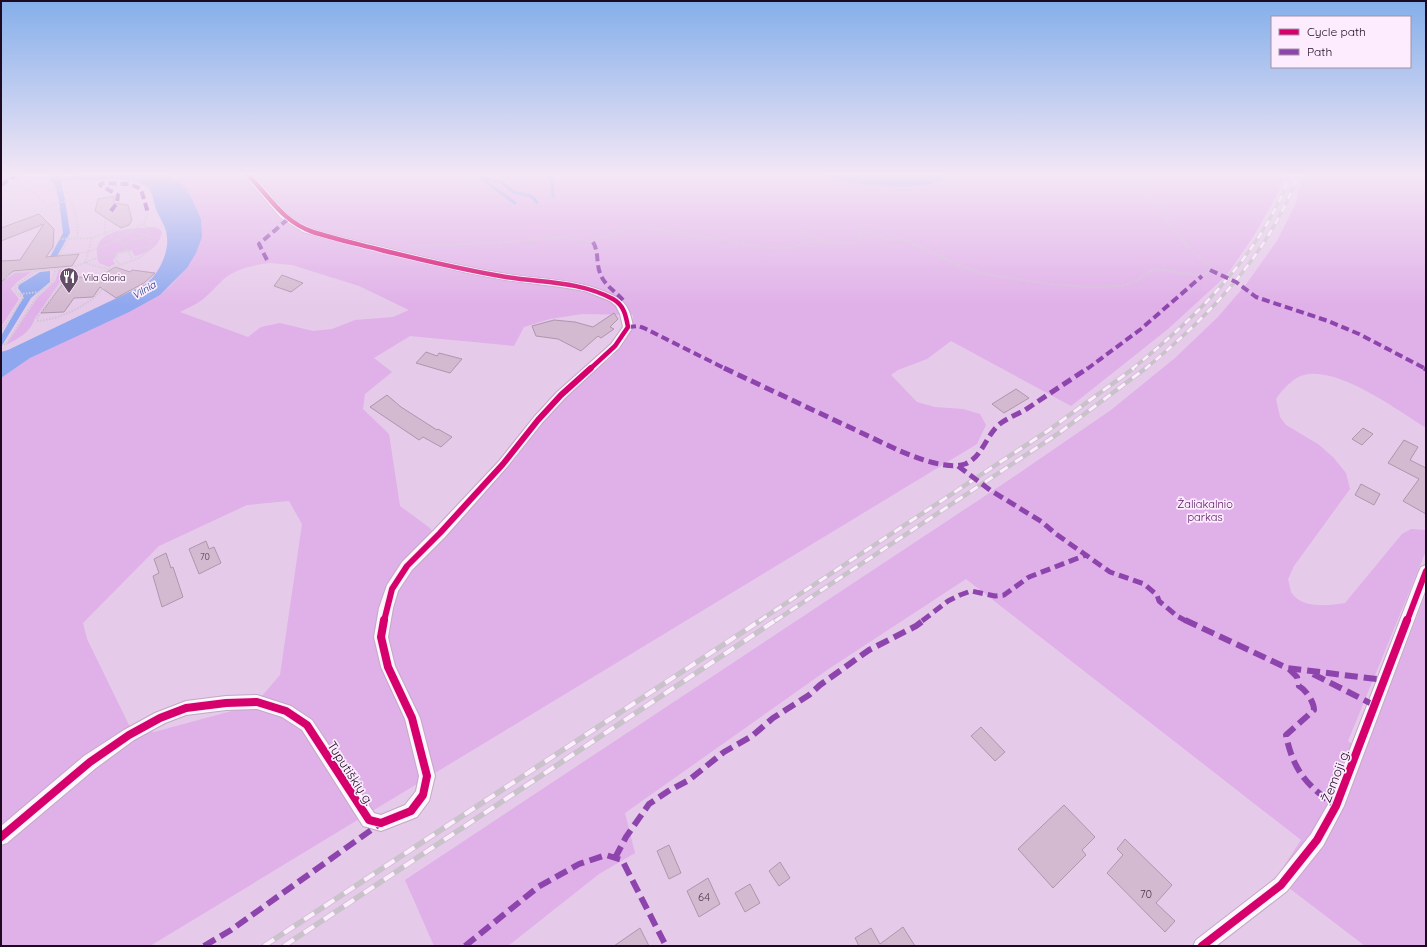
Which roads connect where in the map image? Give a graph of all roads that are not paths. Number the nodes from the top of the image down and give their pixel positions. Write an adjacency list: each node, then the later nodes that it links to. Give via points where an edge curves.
1 (286, 217): 3 (street, Tuputiškių g., via 300,227 381,250 507,277 567,284 592,290 614,300 624,309 628,326 615,346 561,395 538,420 503,464 408,566 392,589 381,637 388,667 412,718 427,776 422,795 411,811 381,823 369,820 307,725 286,712 257,702 226,704 186,708 160,718 129,735 90,762)
2 (1426, 571): 4 (street, Žemoji g., via 1336,806 1317,840 1280,885)
3 (1, 837)
4 (1202, 946)

